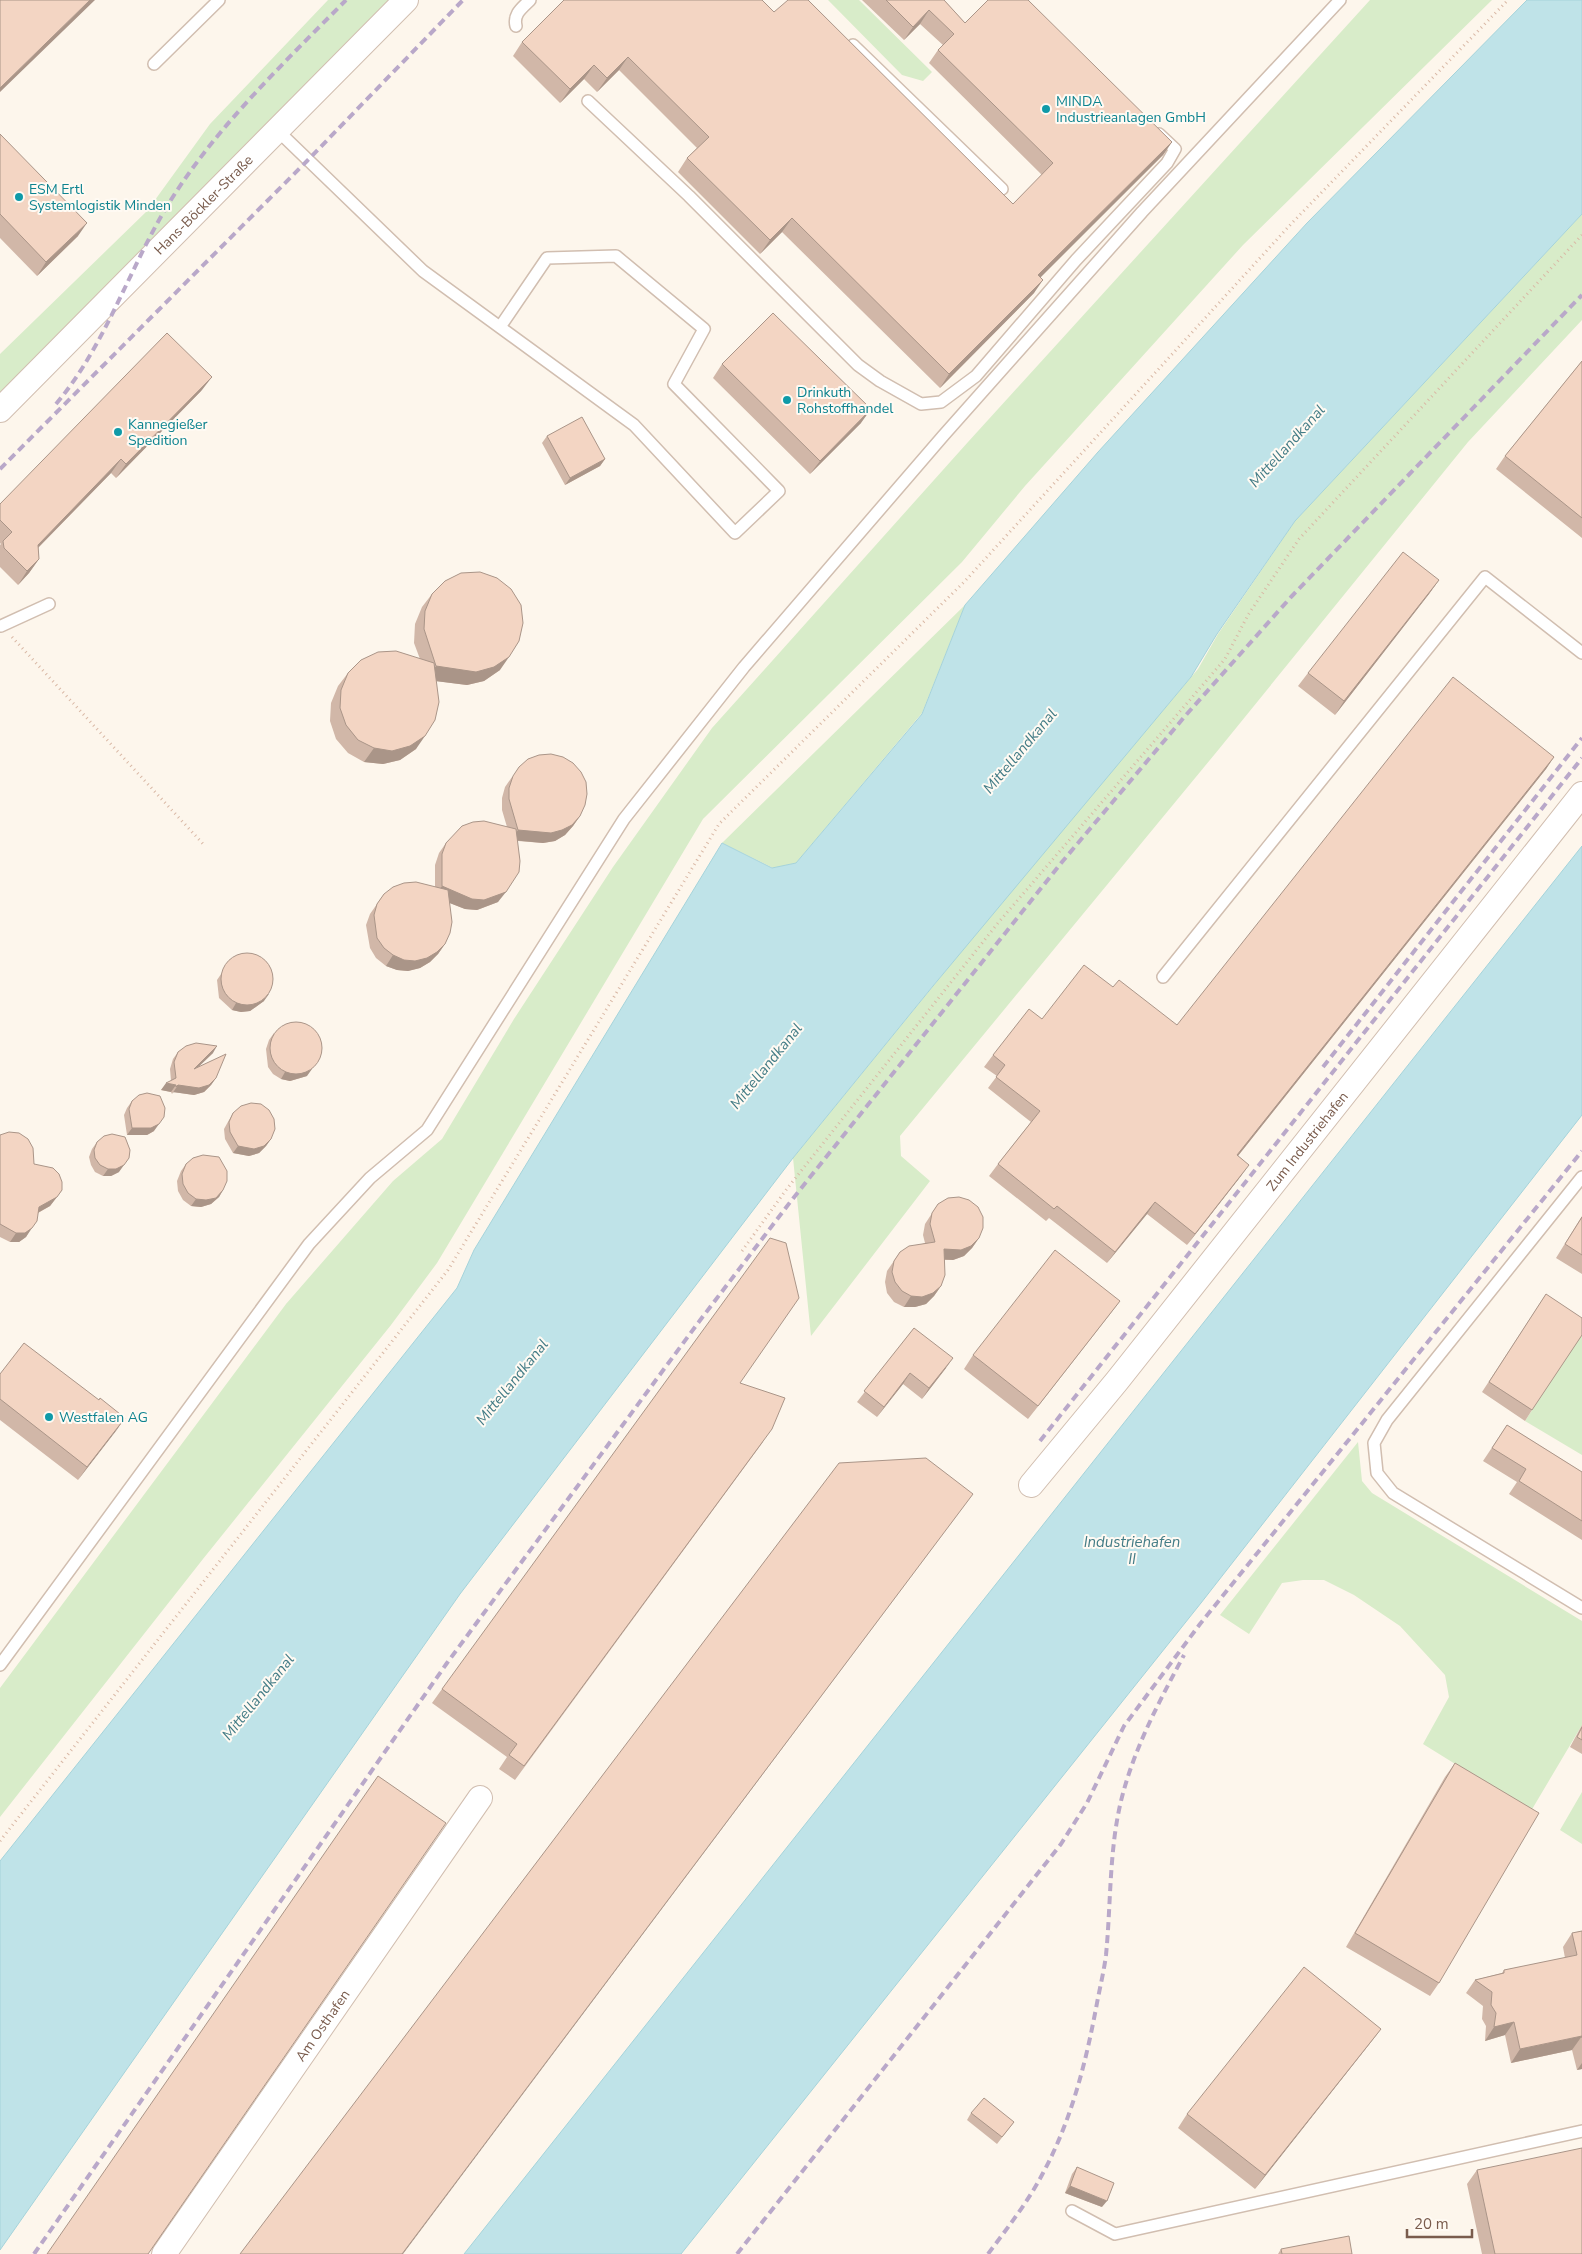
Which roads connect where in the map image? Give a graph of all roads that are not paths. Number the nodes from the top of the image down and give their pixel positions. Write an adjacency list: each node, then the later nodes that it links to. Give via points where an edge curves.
1 (218, 0): 7 (lane)
2 (406, 0): 10 (street, Hans-Böckler-Straße)
3 (530, 0): 5 (lane, via 517,14)
4 (1340, 0): 22 (lane, via 1136,220 943,436 744,667 624,819 427,1130 370,1178 309,1244)
5 (516, 26)
6 (845, 38): 11 (lane)
7 (154, 64)
8 (588, 101): 9 (lane, via 689,196 858,365 921,404 941,402 976,376 1076,260 1167,163 1175,150)
9 (1154, 129)
10 (277, 130): 12 (lane, via 423,271); 13 (street, Hans-Böckler-Straße)
11 (1002, 189)
12 (500, 327): 12 (lane, via 634,425 735,533 779,491 674,384 704,329 616,256 547,258)
13 (0, 410)
14 (49, 604): 15 (lane)
15 (0, 626)
16 (1582, 653): 18 (lane, via 1485,577)
17 (1582, 794): 20 (street, Zum Industriehafen)
18 (1163, 977)
19 (1582, 1176): 21 (lane, via 1387,1420 1374,1443 1377,1473 1392,1493)
20 (1031, 1485)
21 (1582, 1608)
22 (0, 1664)
23 (480, 1798): 26 (street, Am Osthafen)
24 (1582, 2131): 25 (lane, via 1116,2234)
25 (1072, 2211)
26 (164, 2254)

